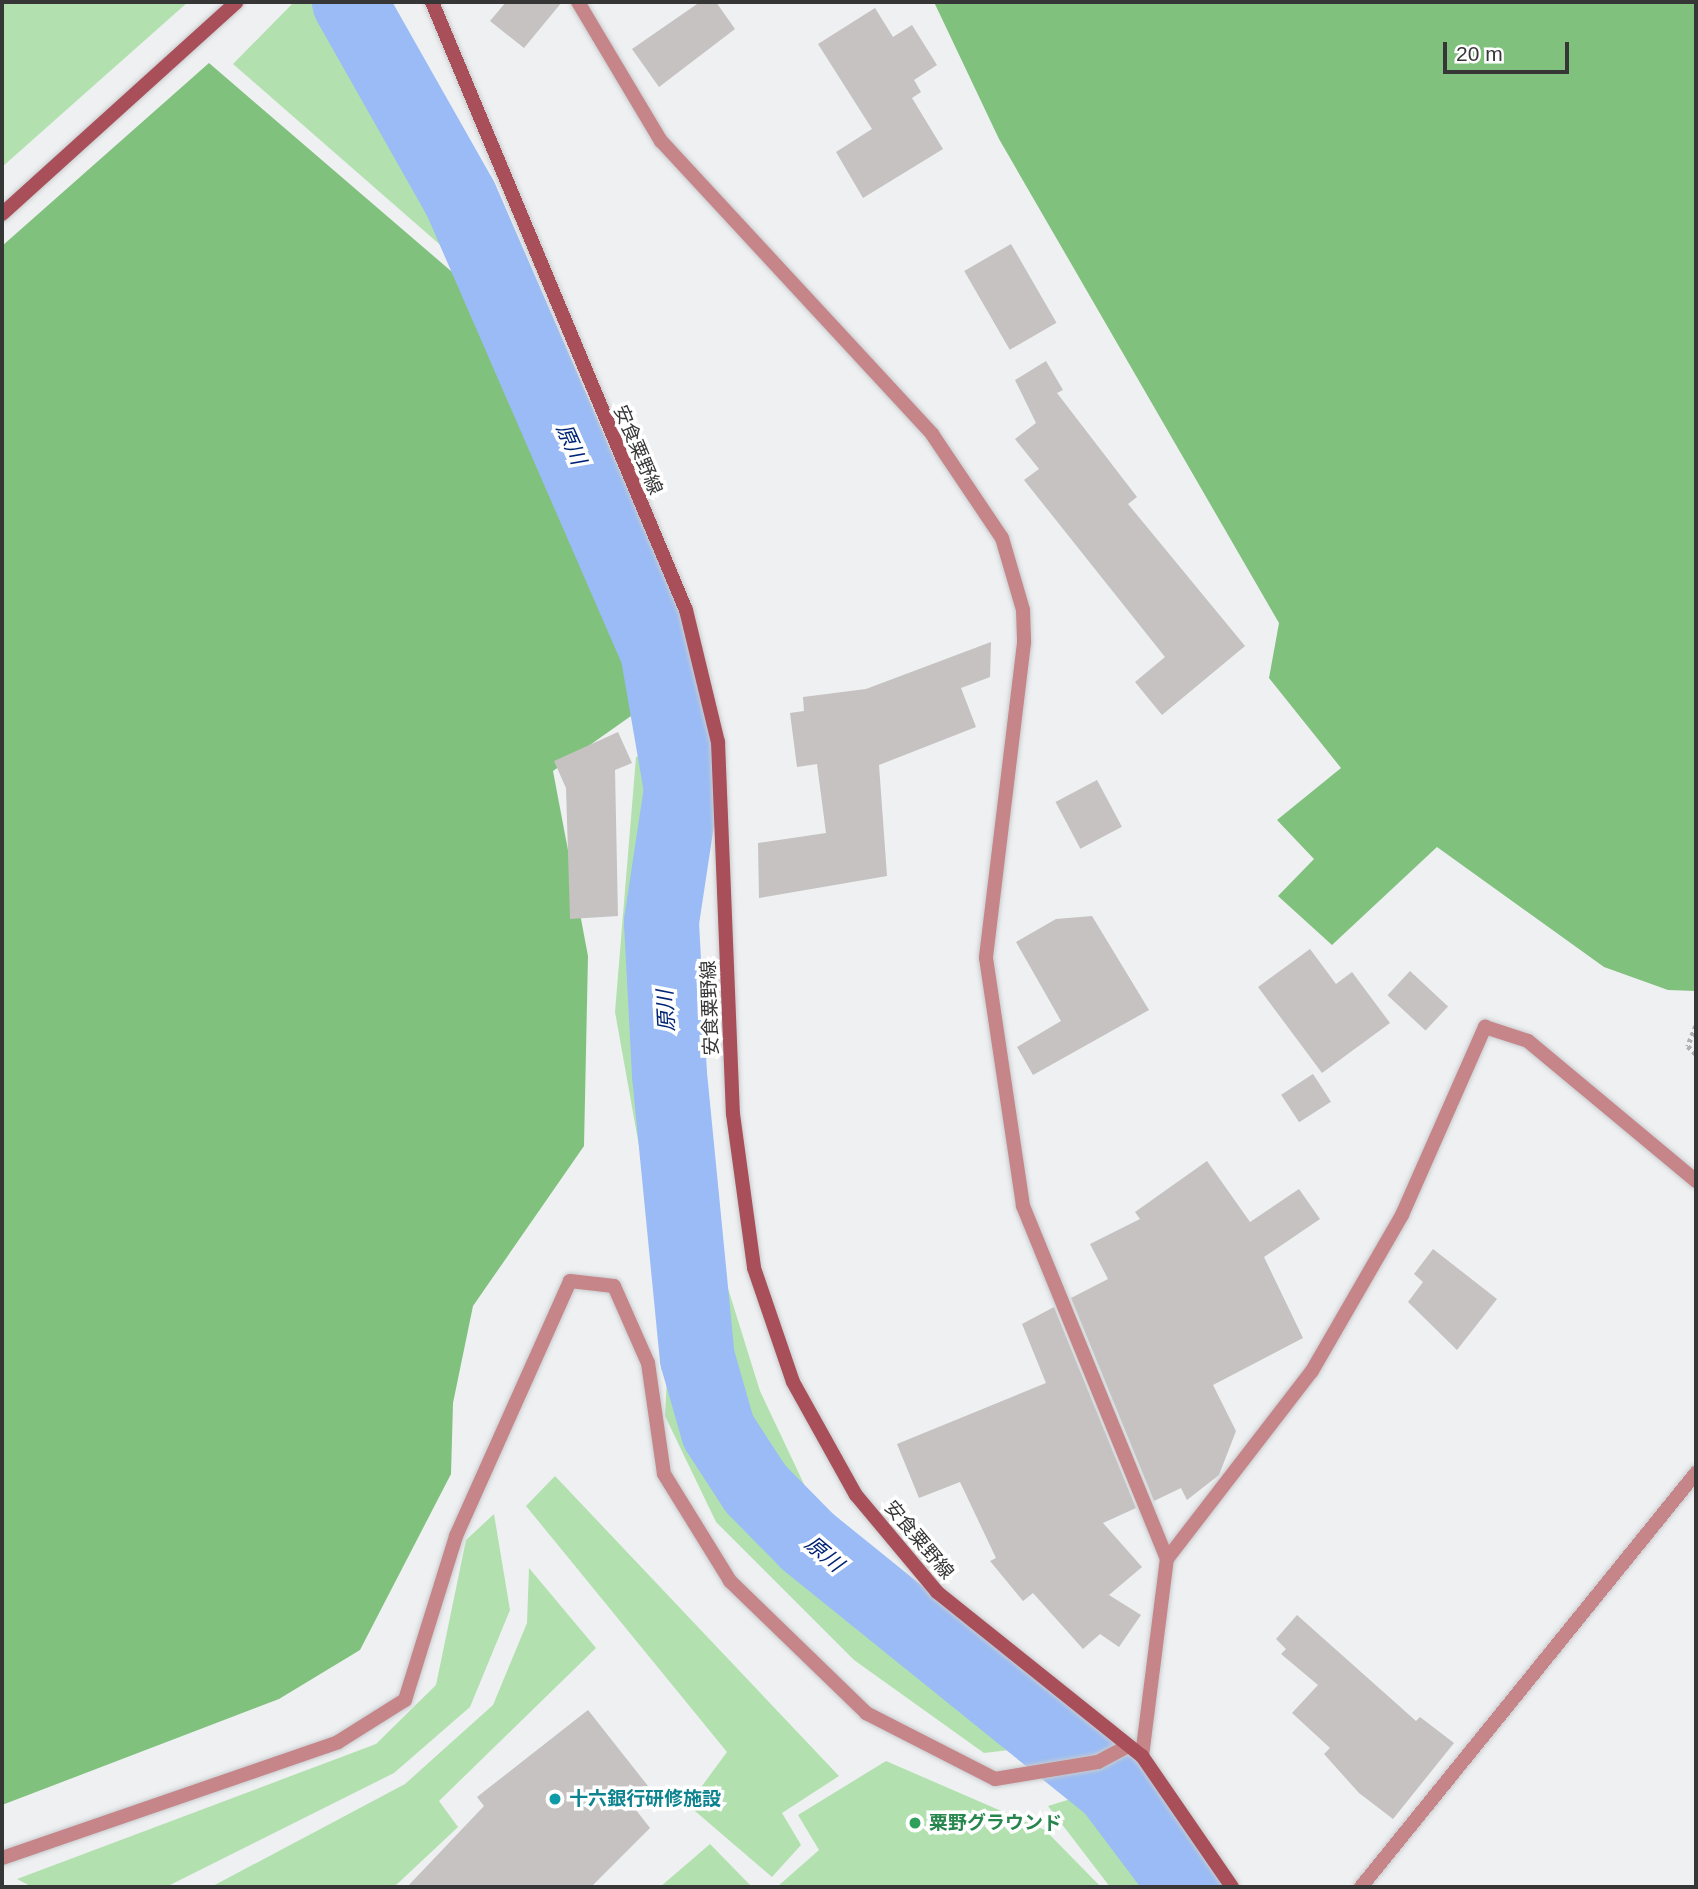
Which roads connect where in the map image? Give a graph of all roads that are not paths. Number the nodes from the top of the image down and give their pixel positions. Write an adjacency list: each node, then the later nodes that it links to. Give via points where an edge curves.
1 (237, 2): 4 (main road)
2 (432, 2): 8 (main road, 安食粟野線, via 686,610 718,742 733,1114 754,1268 793,1382 856,1496 936,1592)
3 (578, 2): 7 (street, via 661,141 932,434 1002,538 1023,610 1024,643 986,958 1023,1206)
4 (2, 214)
5 (1696, 1181): 7 (street, via 1528,1041 1485,1027 1402,1215 1312,1371)
6 (1696, 1474): 12 (street)
7 (1167, 1559): 9 (street)
8 (1128, 1746): 9 (main road, 安食粟野線); 10 (street, via 1098,1762 1024,1778 995,1779 866,1713 730,1581 664,1475 648,1363 614,1286 570,1281 456,1535 405,1700 338,1742)
9 (1142, 1756): 11 (main road, 安食粟野線)
10 (2, 1858)
11 (1232, 1887)
12 (1361, 1887)

